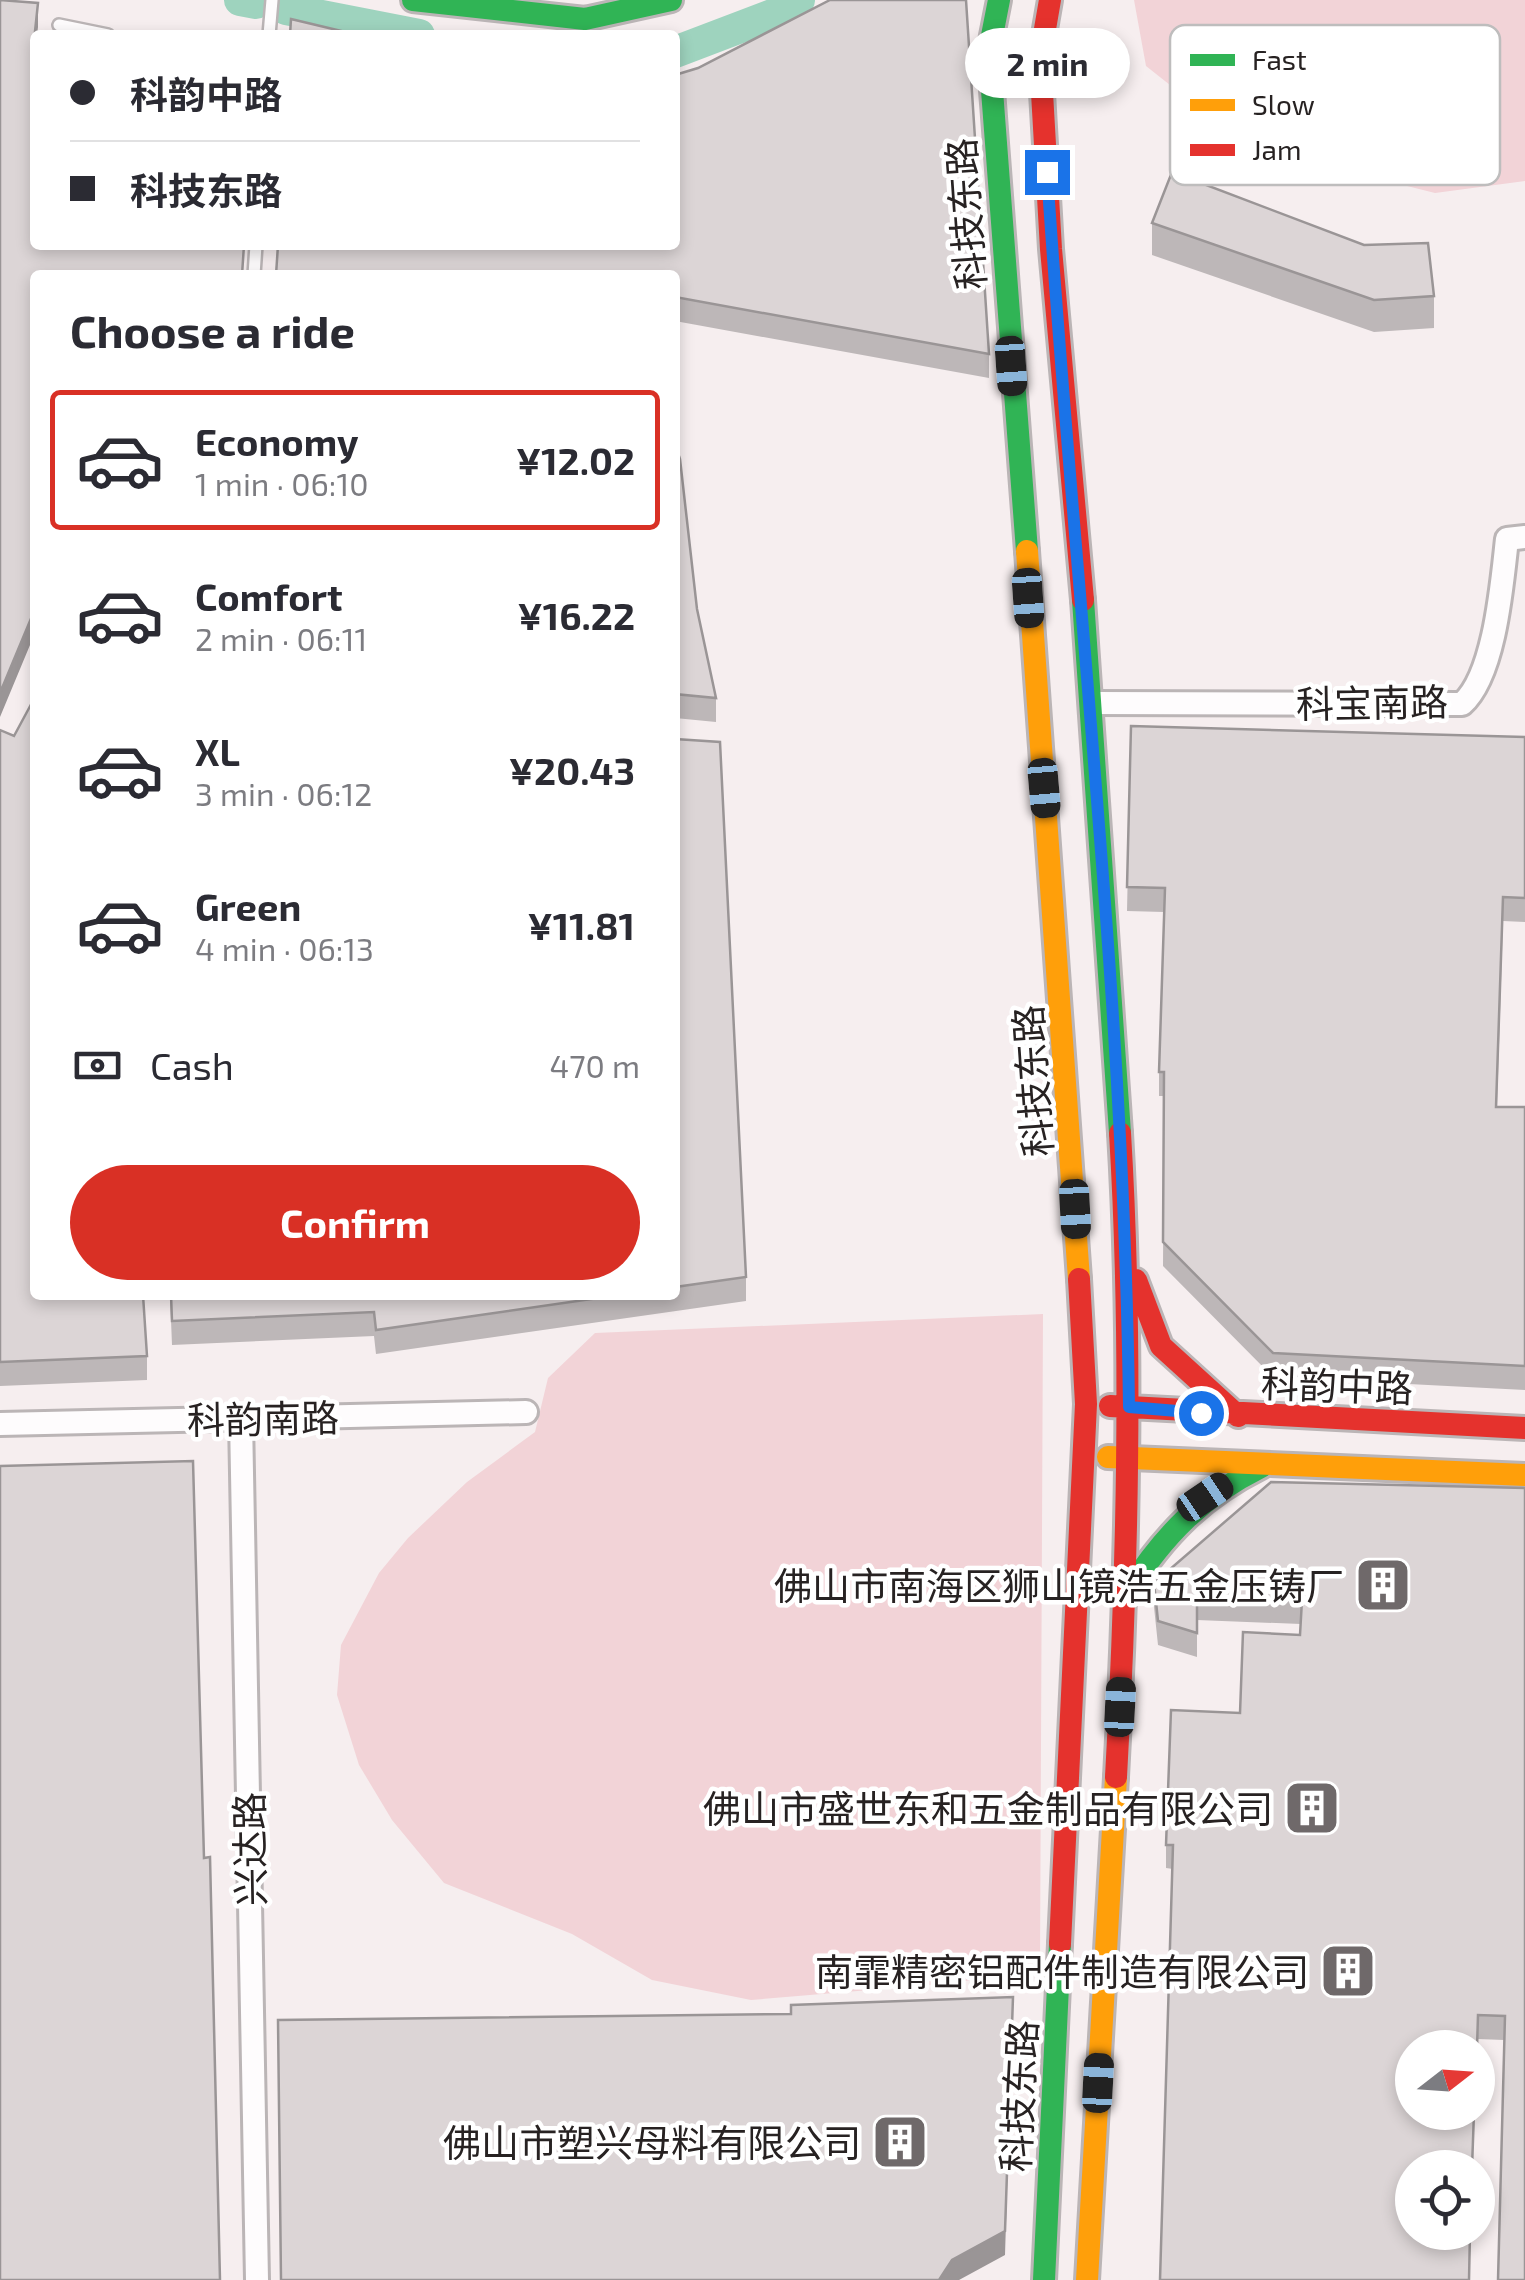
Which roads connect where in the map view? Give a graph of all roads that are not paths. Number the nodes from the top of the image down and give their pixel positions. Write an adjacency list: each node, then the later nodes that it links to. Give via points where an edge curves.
1 (272, 0): 8 (lane)
2 (413, 0): 3 (main road, via 585,19)
3 (671, 0)
4 (999, 0): 12 (main road, 科技东路, via 989,51 1066,1053)
5 (1050, 0): 10 (main road, via 1040,58)
6 (60, 25): 7 (lane)
7 (84, 30)
8 (269, 30)
9 (1525, 537): 10 (street, 科宝南路, via 1508,539 1476,692 1462,704)
10 (1092, 704): 11 (main road)
11 (1126, 1247): 13 (main road); 15 (main road, via 1161,1346)
12 (1086, 1404): 13 (main road, 科韵中路); 19 (main road, 科技东路)
13 (1129, 1407): 15 (main road, 科韵中路); 20 (main road)
14 (526, 1412): 16 (street, 科韵南路)
15 (1238, 1416): 18 (main road, 科韵中路)
16 (241, 1418): 17 (street, 科韵南路); 24 (street, 兴达路)
17 (0, 1424)
18 (1525, 1428)
19 (1084, 1454): 20 (main road); 25 (main road, 科技东路)
20 (1129, 1459): 21 (main road); 23 (main road)
21 (1268, 1464): 22 (main road); 23 (main road, via 1186,1510 1160,1536)
22 (1525, 1475)
23 (1126, 1594): 26 (main road)
24 (257, 2280)
25 (1044, 2280)
26 (1088, 2280)

